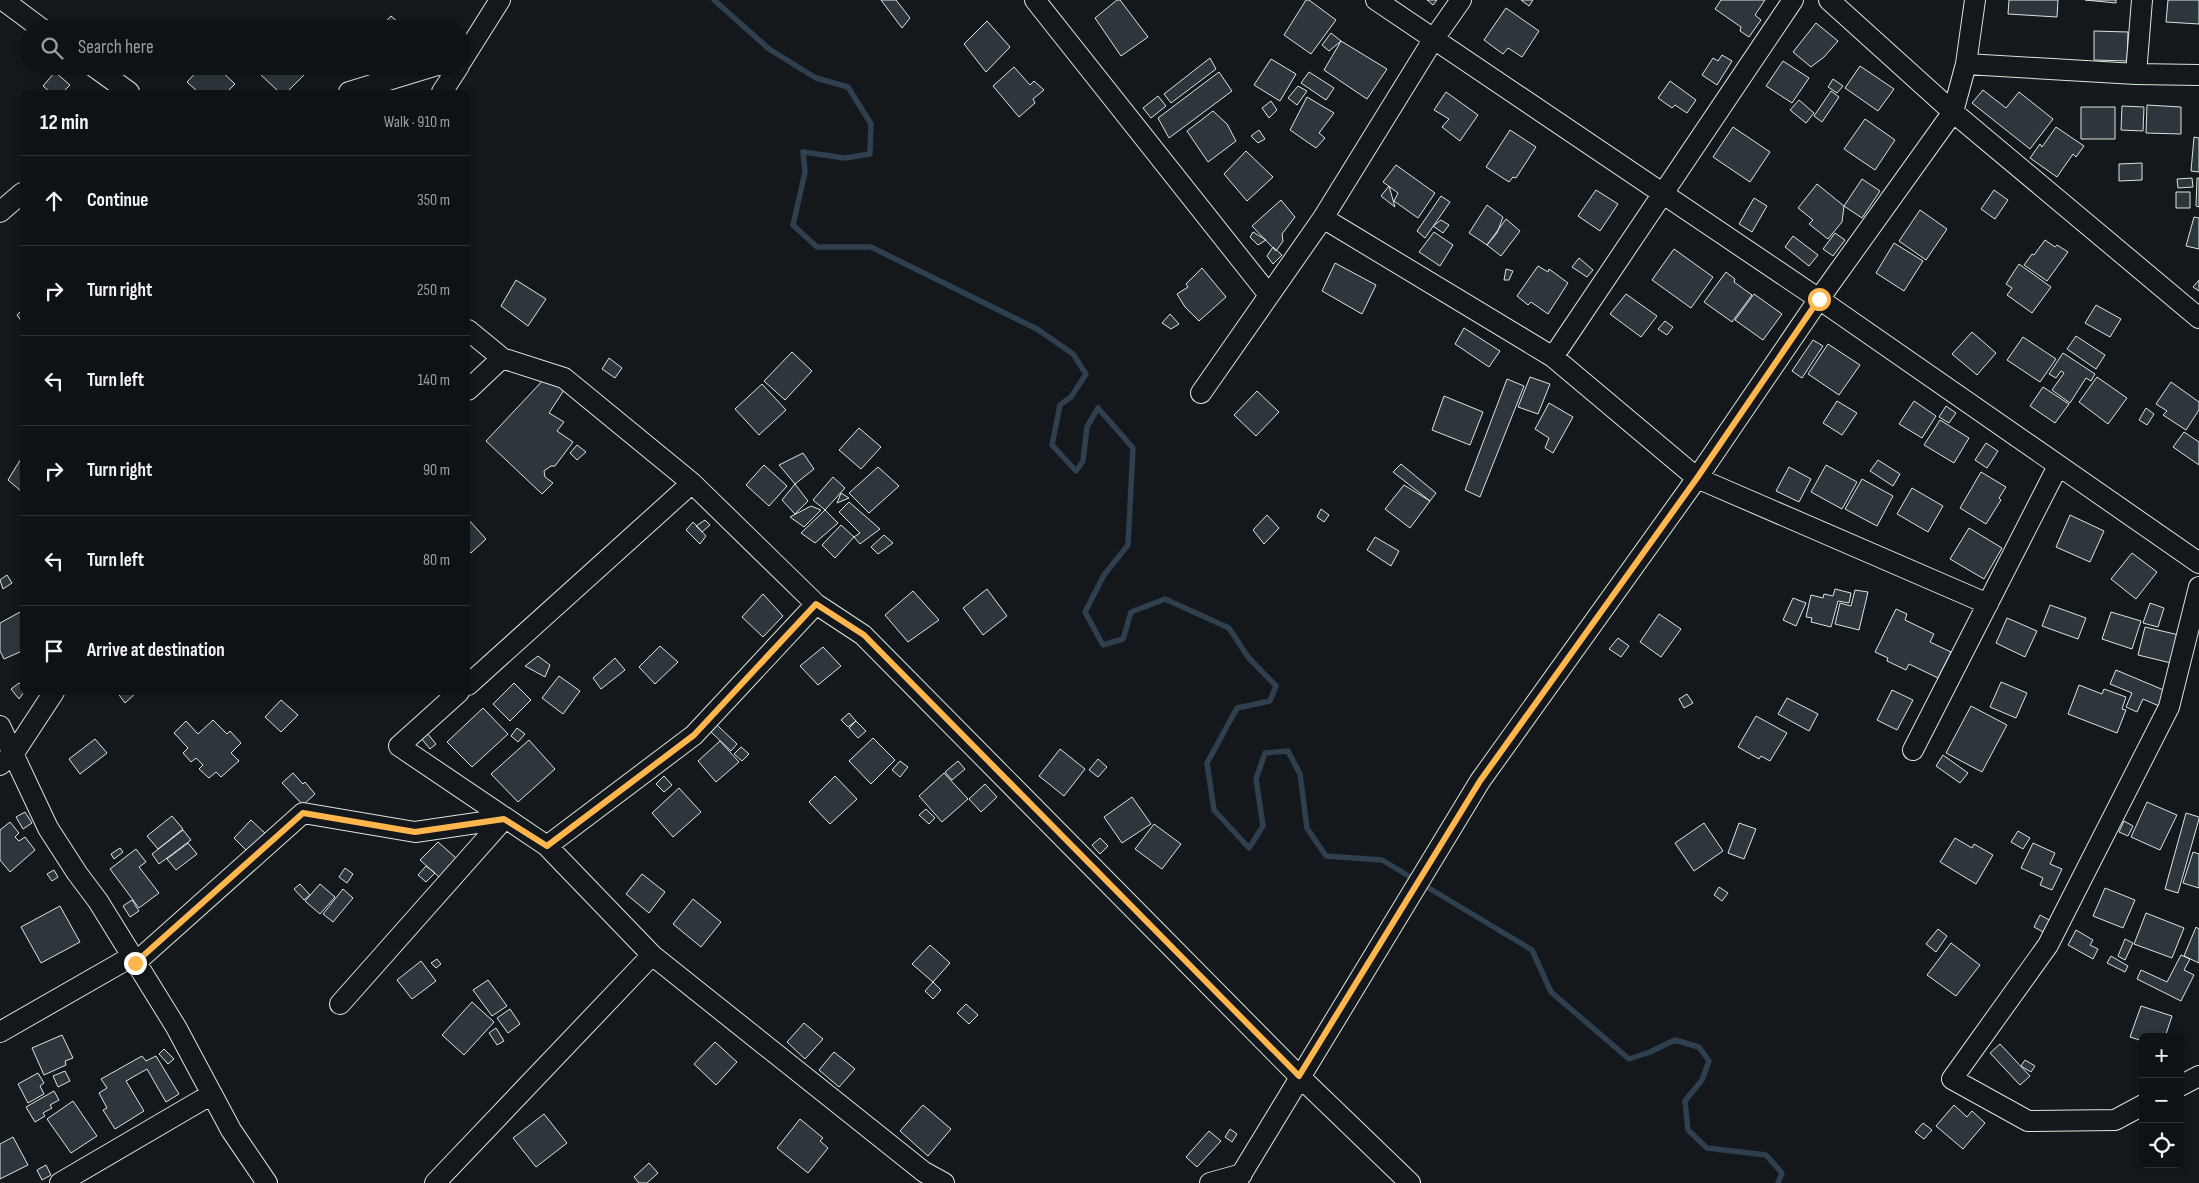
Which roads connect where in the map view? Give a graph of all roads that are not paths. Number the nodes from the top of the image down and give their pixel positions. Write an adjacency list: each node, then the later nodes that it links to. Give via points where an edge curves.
1 (3, 0): 10 (street)
2 (500, 0): 12 (street)
3 (1035, 0): 27 (street)
4 (1376, 0): 11 (street)
5 (1460, 0): 11 (street)
6 (1793, 0): 23 (street)
7 (1828, 0): 22 (street)
8 (1975, 0): 13 (street)
9 (2142, 0): 14 (street)
10 (30, 20)
11 (1433, 40): 23 (street); 26 (street)
12 (470, 47)
13 (1966, 64): 14 (street); 22 (street)
14 (2136, 74): 18 (street)
15 (105, 75): 19 (street)
16 (405, 75): 20 (street)
17 (452, 75): 21 (street)
18 (2199, 75)
19 (126, 90)
20 (356, 90)
21 (443, 90)
22 (1953, 112): 28 (street); 29 (street)
23 (1662, 194): 28 (street); 31 (street)
24 (20, 195): 25 (street)
25 (0, 212)
26 (1323, 218): 27 (street); 31 (street)
27 (1269, 295): 34 (street)
28 (1819, 299): 35 (street); 36 (street)
29 (2199, 318)
30 (470, 332): 32 (street)
31 (1552, 357): 36 (street)
32 (502, 358): 33 (street); 37 (street, via 564,378)
33 (470, 388)
34 (1201, 393)
35 (2058, 466): 38 (street); 41 (street)
36 (1697, 478): 41 (street); 54 (street, via 1480,781)
37 (692, 483): 40 (street); 42 (street)
38 (2199, 563)
39 (2199, 586): 58 (street, via 2169,707 2048,945 1952,1079 2028,1121 2115,1120)
40 (816, 604): 49 (street, via 694,735); 54 (street, via 864,635)
41 (1988, 604): 46 (street)
42 (470, 683)
43 (52, 695): 47 (street)
44 (456, 695): 48 (street, via 399,746)
45 (0, 726): 47 (street)
46 (1913, 750)
47 (7, 759): 51 (street)
48 (504, 819): 49 (street); 51 (street, via 415,832 303,813); 52 (street)
49 (547, 846): 50 (street)
50 (652, 954): 62 (street); 63 (street, via 924,1172)
51 (133, 960): 53 (street); 57 (street, via 176,1027)
52 (340, 1004)
53 (0, 1032)
54 (1299, 1076): 59 (street); 65 (street)
55 (2199, 1076): 56 (street)
56 (2184, 1084)
57 (212, 1094): 60 (street); 61 (street)
58 (2139, 1107)
59 (1239, 1179): 64 (street)
60 (60, 1183)
61 (266, 1183)
62 (435, 1183)
63 (944, 1183)
64 (1210, 1183)
65 (1410, 1183)

